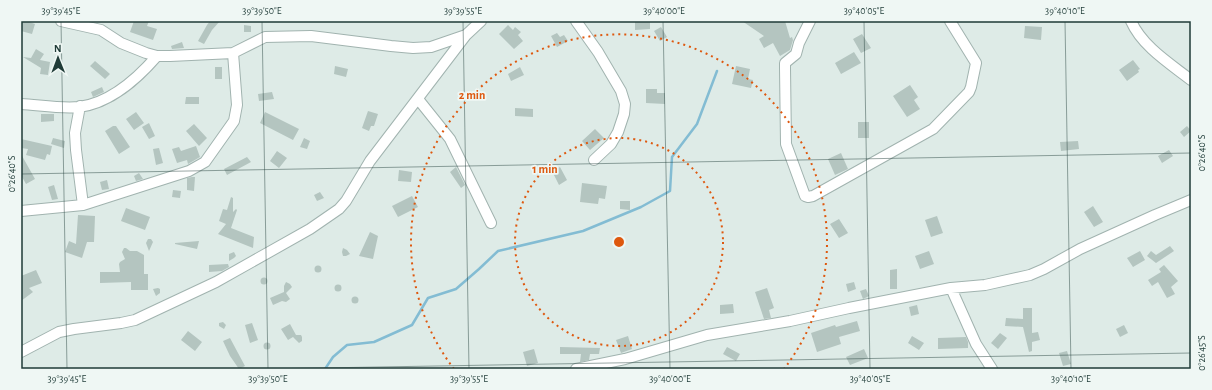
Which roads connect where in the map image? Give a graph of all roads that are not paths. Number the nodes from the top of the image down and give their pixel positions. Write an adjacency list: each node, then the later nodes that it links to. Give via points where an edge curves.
1 (61, 21): 9 (street, via 102,30 121,43)
2 (481, 21): 7 (street)
3 (576, 21): 14 (street, via 617,84 625,104 618,132 611,144)
4 (810, 21): 5 (street, via 796,54 785,63 786,144 805,196 808,197 933,129 969,92 976,63)
5 (950, 21)
6 (1130, 21): 10 (street, via 1147,44)
7 (466, 35): 8 (street, via 431,48 311,36 266,37); 11 (street)
8 (233, 53): 9 (street); 16 (street, via 237,105 234,121 205,162 189,171)
9 (157, 56): 13 (street, via 140,75 112,95)
10 (1191, 80)
11 (418, 99): 18 (street, via 450,139); 20 (street, via 370,161 346,201 310,229 216,282 135,320 59,332)
12 (21, 104): 13 (street)
13 (80, 106): 16 (street, via 75,133)
14 (594, 160)
15 (1191, 200): 19 (street, via 1080,248 1030,275 985,285)
16 (83, 205): 17 (street)
17 (21, 211)
18 (491, 223)
19 (951, 288): 21 (street, via 707,335 625,359); 22 (street, via 979,349)
20 (21, 352)
21 (576, 369)
22 (992, 369)

